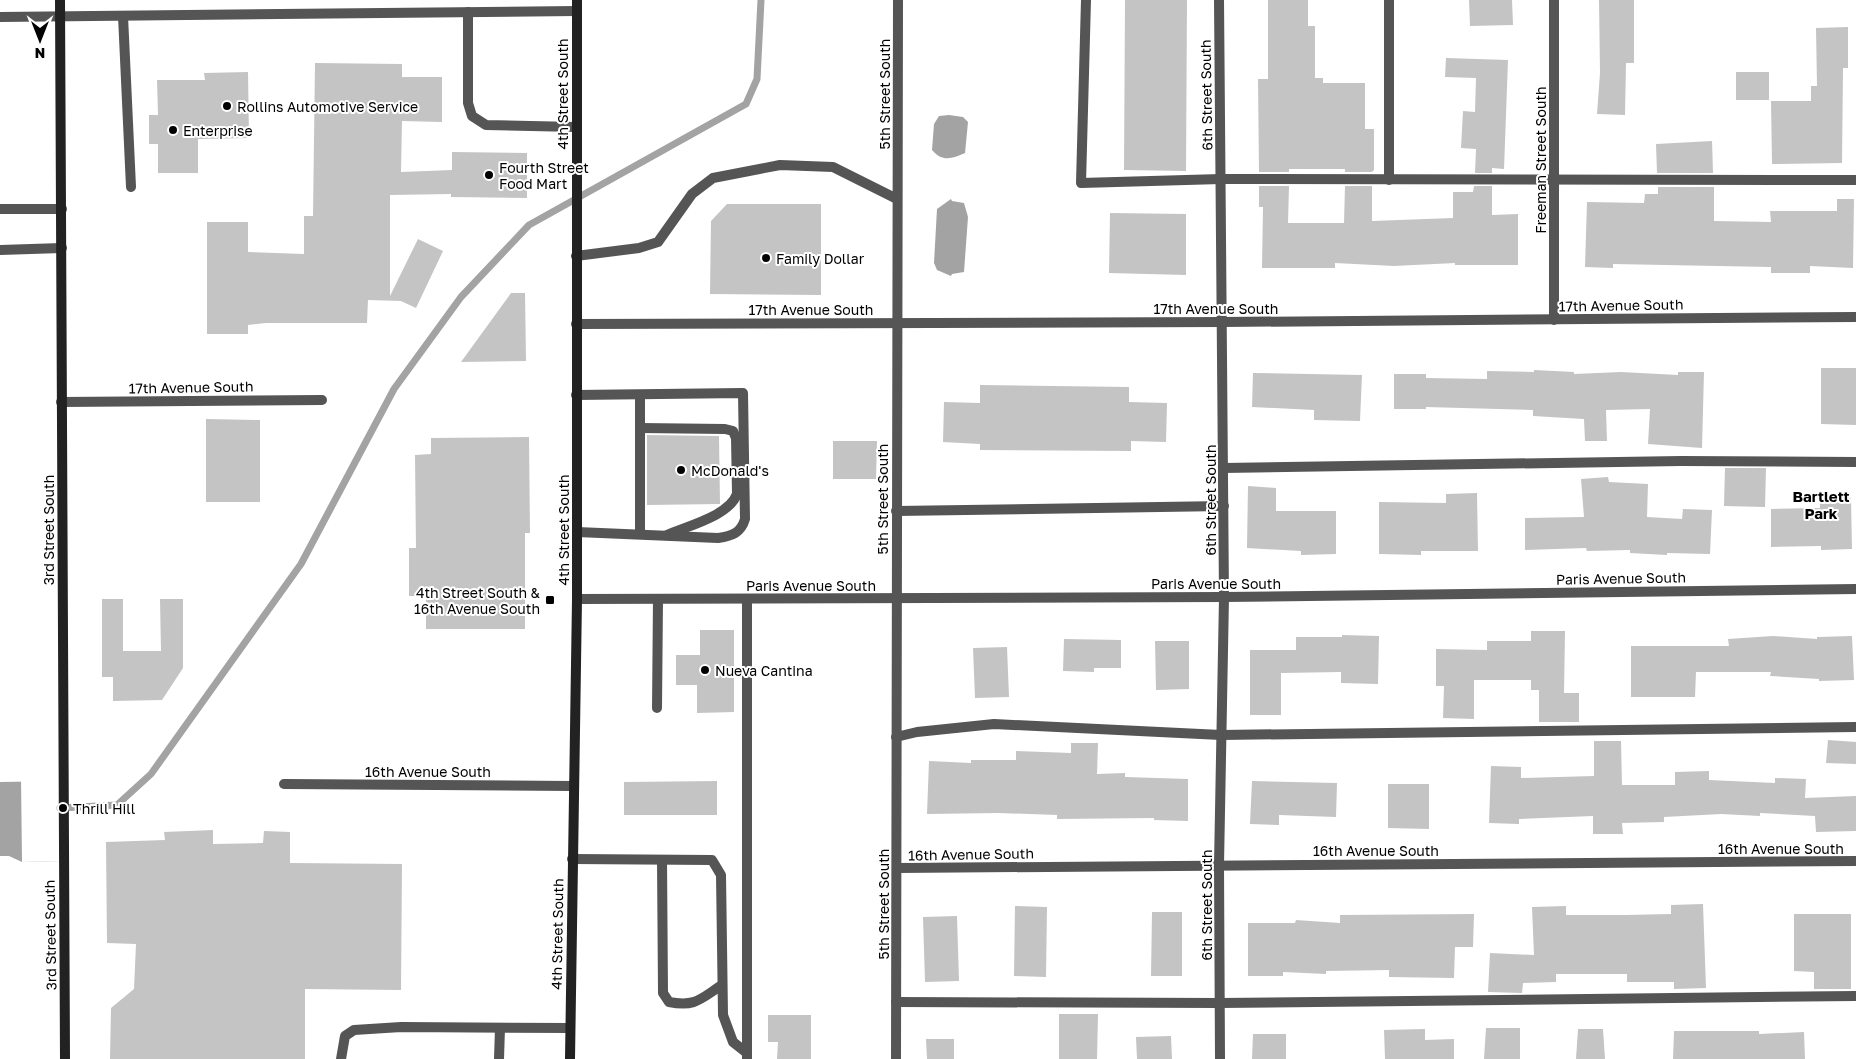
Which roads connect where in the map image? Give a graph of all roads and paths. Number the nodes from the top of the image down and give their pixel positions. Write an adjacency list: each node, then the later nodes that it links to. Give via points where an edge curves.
1 (60, 0): 11 (main road, 3rd Street South)
2 (898, 0): 18 (street, 5th Street South)
3 (1086, 0): 13 (street, via 1082,183)
4 (1219, 0): 13 (street, 6th Street South)
5 (1389, 0): 14 (street)
6 (1554, 0): 15 (street, Freeman Street South)
7 (577, 5): 8 (street); 12 (main road, 4th Street South)
8 (468, 12): 9 (street); 12 (street, via 468,103 472,116 486,125)
9 (123, 16): 11 (street); 17 (street)
10 (0, 17): 11 (street)
11 (60, 17): 20 (main road, 3rd Street South)
12 (576, 127): 23 (main road, 4th Street South)
13 (1221, 179): 14 (street); 26 (street, 6th Street South)
14 (1389, 180): 15 (street)
15 (1554, 180): 16 (street); 25 (street, Freeman Street South)
16 (1856, 180)
17 (130, 187)
18 (897, 199): 23 (street, via 833,167 780,165 713,178 692,194 658,242 640,248); 27 (street, 5th Street South)
19 (0, 209): 20 (street)
20 (62, 209): 21 (main road, 3rd Street South)
21 (62, 248): 22 (street); 32 (main road, 3rd Street South)
22 (0, 250)
23 (576, 256): 28 (main road, 4th Street South)
24 (1856, 317): 25 (street, 17th Avenue South)
25 (1554, 320): 26 (street, 17th Avenue South)
26 (1223, 322): 27 (street, 17th Avenue South); 35 (street, 6th Street South)
27 (897, 323): 28 (street, 17th Avenue South); 37 (street, 5th Street South)
28 (576, 324): 29 (main road, 4th Street South)
29 (576, 395): 30 (street); 38 (main road, 4th Street South)
30 (640, 395): 33 (street); 40 (street, via 743,393 743,527 731,536)
31 (322, 400): 32 (street, 17th Avenue South)
32 (61, 402): 65 (main road, 3rd Street South)
33 (640, 428): 39 (street); 40 (street, via 725,428 736,438 737,494 734,502 722,512)
34 (1856, 462): 35 (street, via 1681,461)
35 (1223, 468): 36 (street, 6th Street South)
36 (1224, 506): 37 (street); 42 (street, 6th Street South)
37 (896, 511): 43 (street, 5th Street South)
38 (577, 532): 39 (street); 44 (main road, 4th Street South)
39 (640, 534): 40 (street)
40 (664, 536)
41 (1856, 589): 42 (street, Paris Avenue South)
42 (1224, 597): 43 (street, Paris Avenue South); 49 (street, 6th Street South)
43 (895, 598): 46 (street, Paris Avenue South); 50 (street, 5th Street South)
44 (577, 599): 45 (street, Paris Avenue South); 52 (main road, 4th Street South)
45 (658, 599): 46 (street, Paris Avenue South); 47 (street)
46 (747, 599): 64 (street)
47 (657, 708)
48 (1856, 726): 49 (street)
49 (1221, 735): 50 (street, via 994,724); 56 (street, 6th Street South)
50 (896, 737): 57 (street, 5th Street South)
51 (284, 784): 52 (street, 16th Avenue South)
52 (572, 786): 53 (main road, 4th Street South)
53 (572, 859): 54 (street); 63 (main road, 4th Street South)
54 (662, 860): 58 (street, via 712,860 721,875); 58 (street, via 663,993 669,1002 686,1005)
55 (1856, 861): 56 (street, 16th Avenue South)
56 (1219, 865): 57 (street, 16th Avenue South); 61 (street, 6th Street South)
57 (897, 868): 60 (street, 5th Street South)
58 (722, 985): 64 (street, via 727,1028 733,1042)
59 (1856, 996): 61 (street)
60 (896, 1002): 61 (street); 69 (street, 5th Street South)
61 (1220, 1003): 70 (street, 6th Street South)
62 (500, 1028): 63 (street); 66 (street, via 354,1030 345,1036); 67 (street)
63 (570, 1028): 68 (main road, 4th Street South)
64 (747, 1056)
65 (65, 1059)
66 (341, 1059)
67 (499, 1059)
68 (570, 1059)
69 (896, 1059)
70 (1220, 1059)

